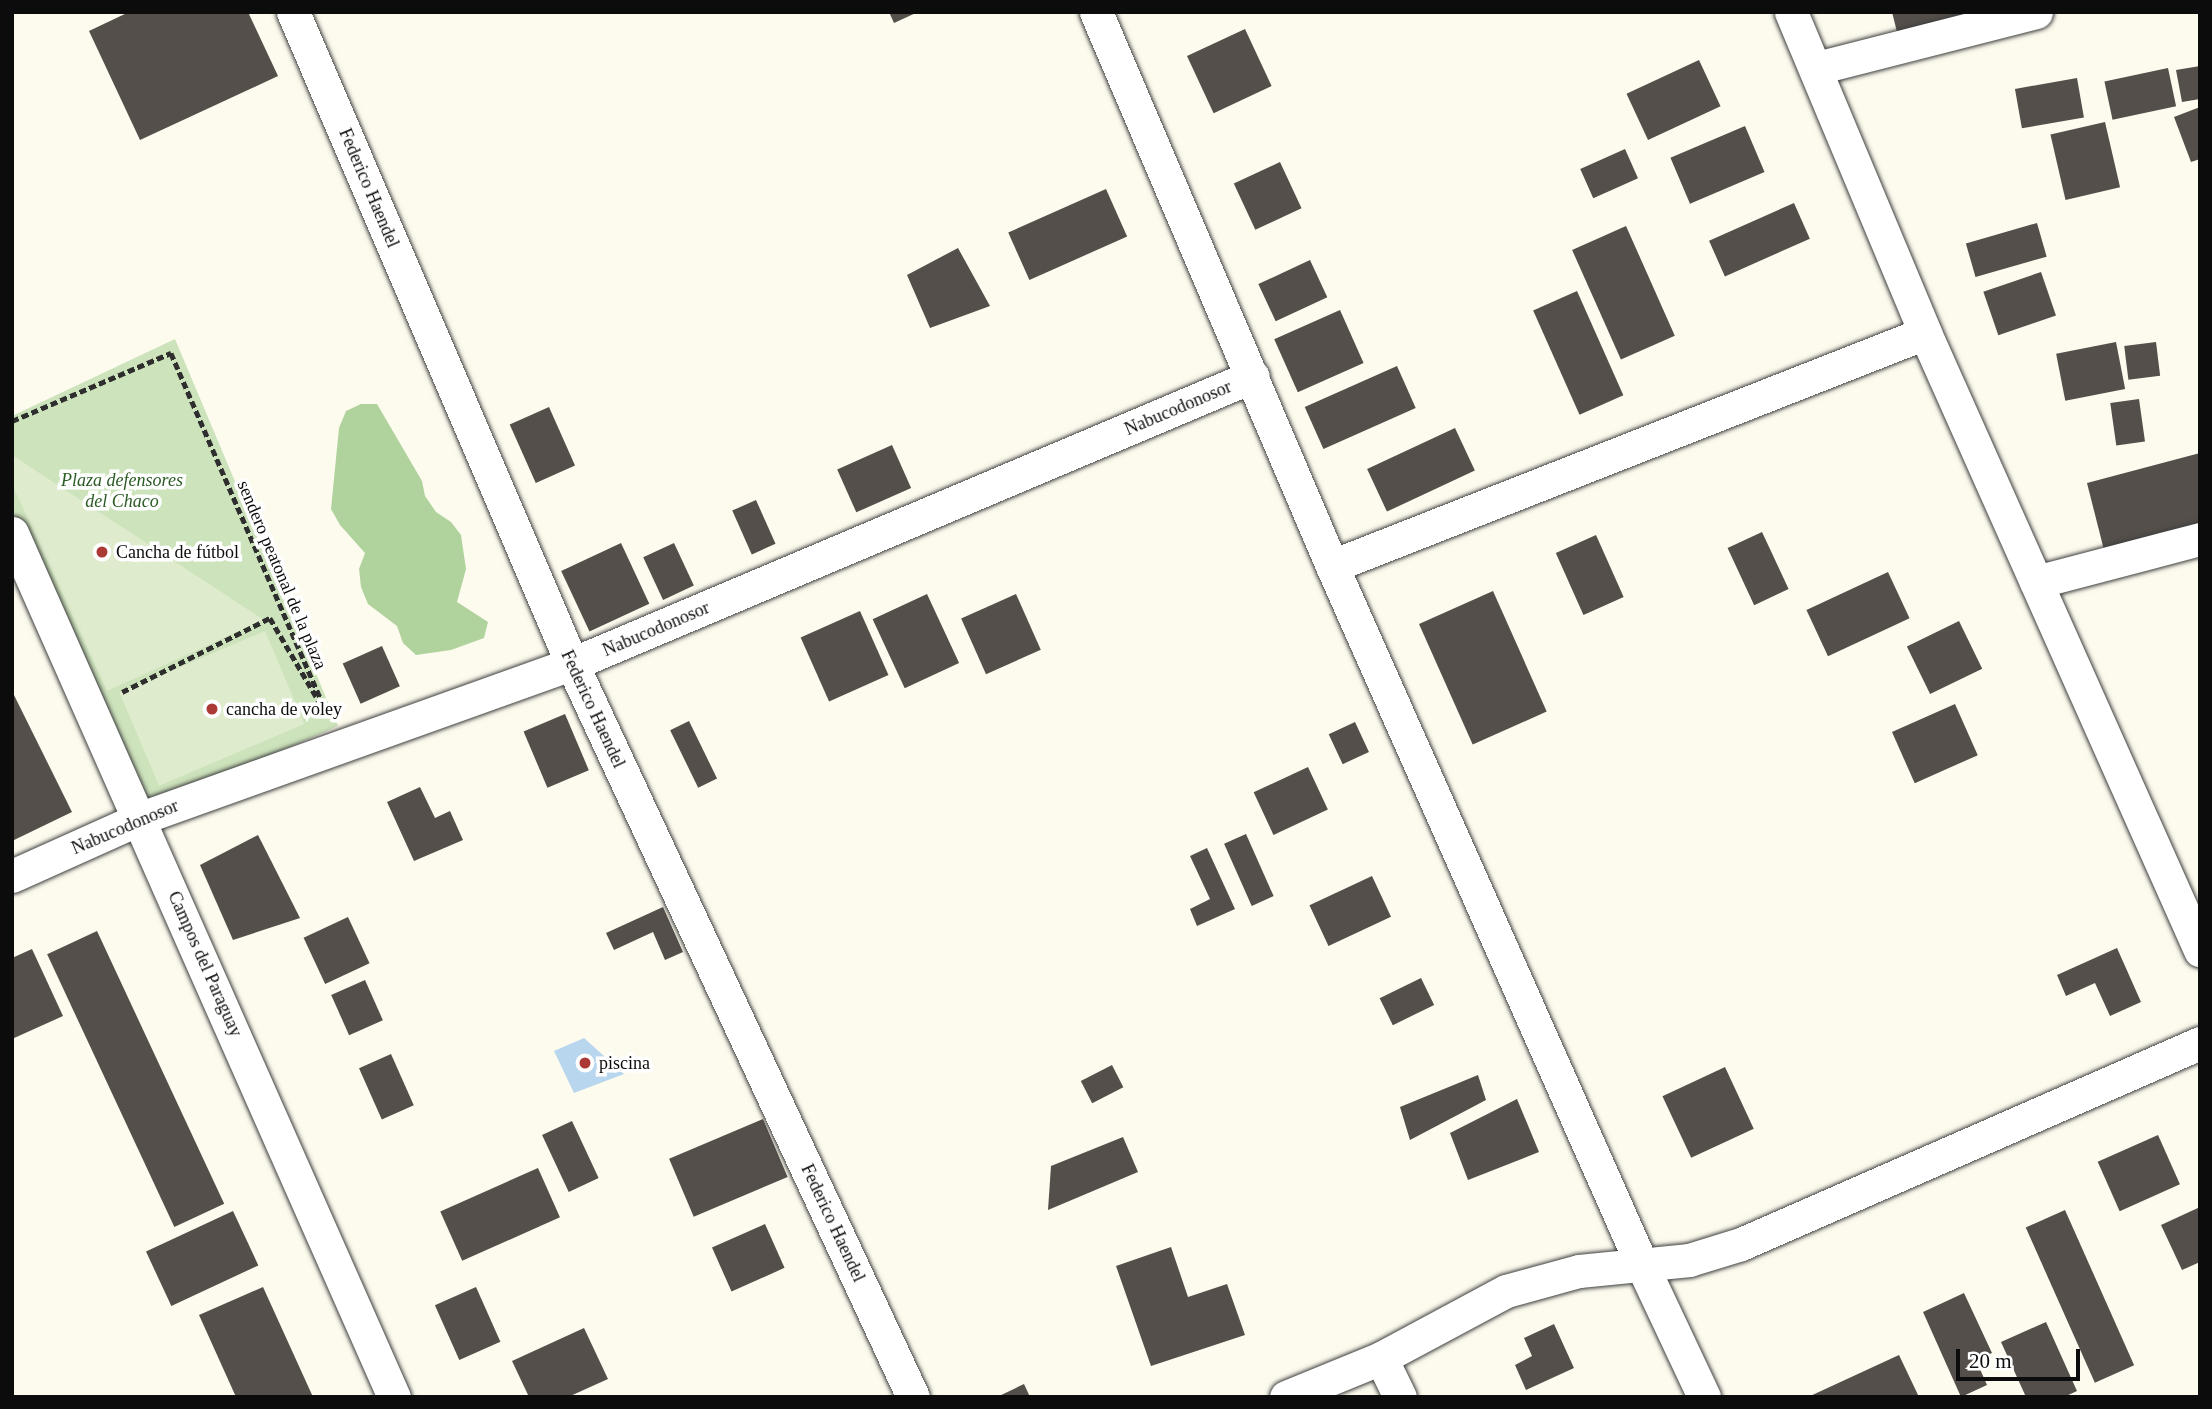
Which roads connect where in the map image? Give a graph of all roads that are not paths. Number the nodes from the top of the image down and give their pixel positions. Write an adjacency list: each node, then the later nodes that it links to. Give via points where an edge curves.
1 (293, 12): 12 (street, Federico Haendel)
2 (1096, 12): 7 (street)
3 (1791, 12): 5 (street)
4 (2036, 12): 5 (street)
5 (1817, 68): 6 (street)
6 (1925, 333): 10 (street); 11 (street)
7 (1253, 376): 10 (street); 12 (street, Nabucodonosor)
8 (12, 533): 13 (street, Campos del Paraguay)
9 (2200, 539): 11 (street)
10 (1332, 566): 17 (street)
11 (2036, 582): 15 (street)
12 (572, 664): 13 (street, Nabucodonosor); 20 (street, Federico Haendel)
13 (141, 818): 14 (street, Nabucodonosor); 19 (street, Campos del Paraguay)
14 (12, 876)
15 (2200, 950)
16 (2200, 1042): 17 (street, via 1741,1244 1689,1260)
17 (1641, 1263): 18 (street, via 1579,1271 1506,1291); 23 (street)
18 (1381, 1358): 21 (street); 22 (street)
19 (394, 1397)
20 (914, 1397)
21 (1286, 1397)
22 (1400, 1397)
23 (1704, 1397)

